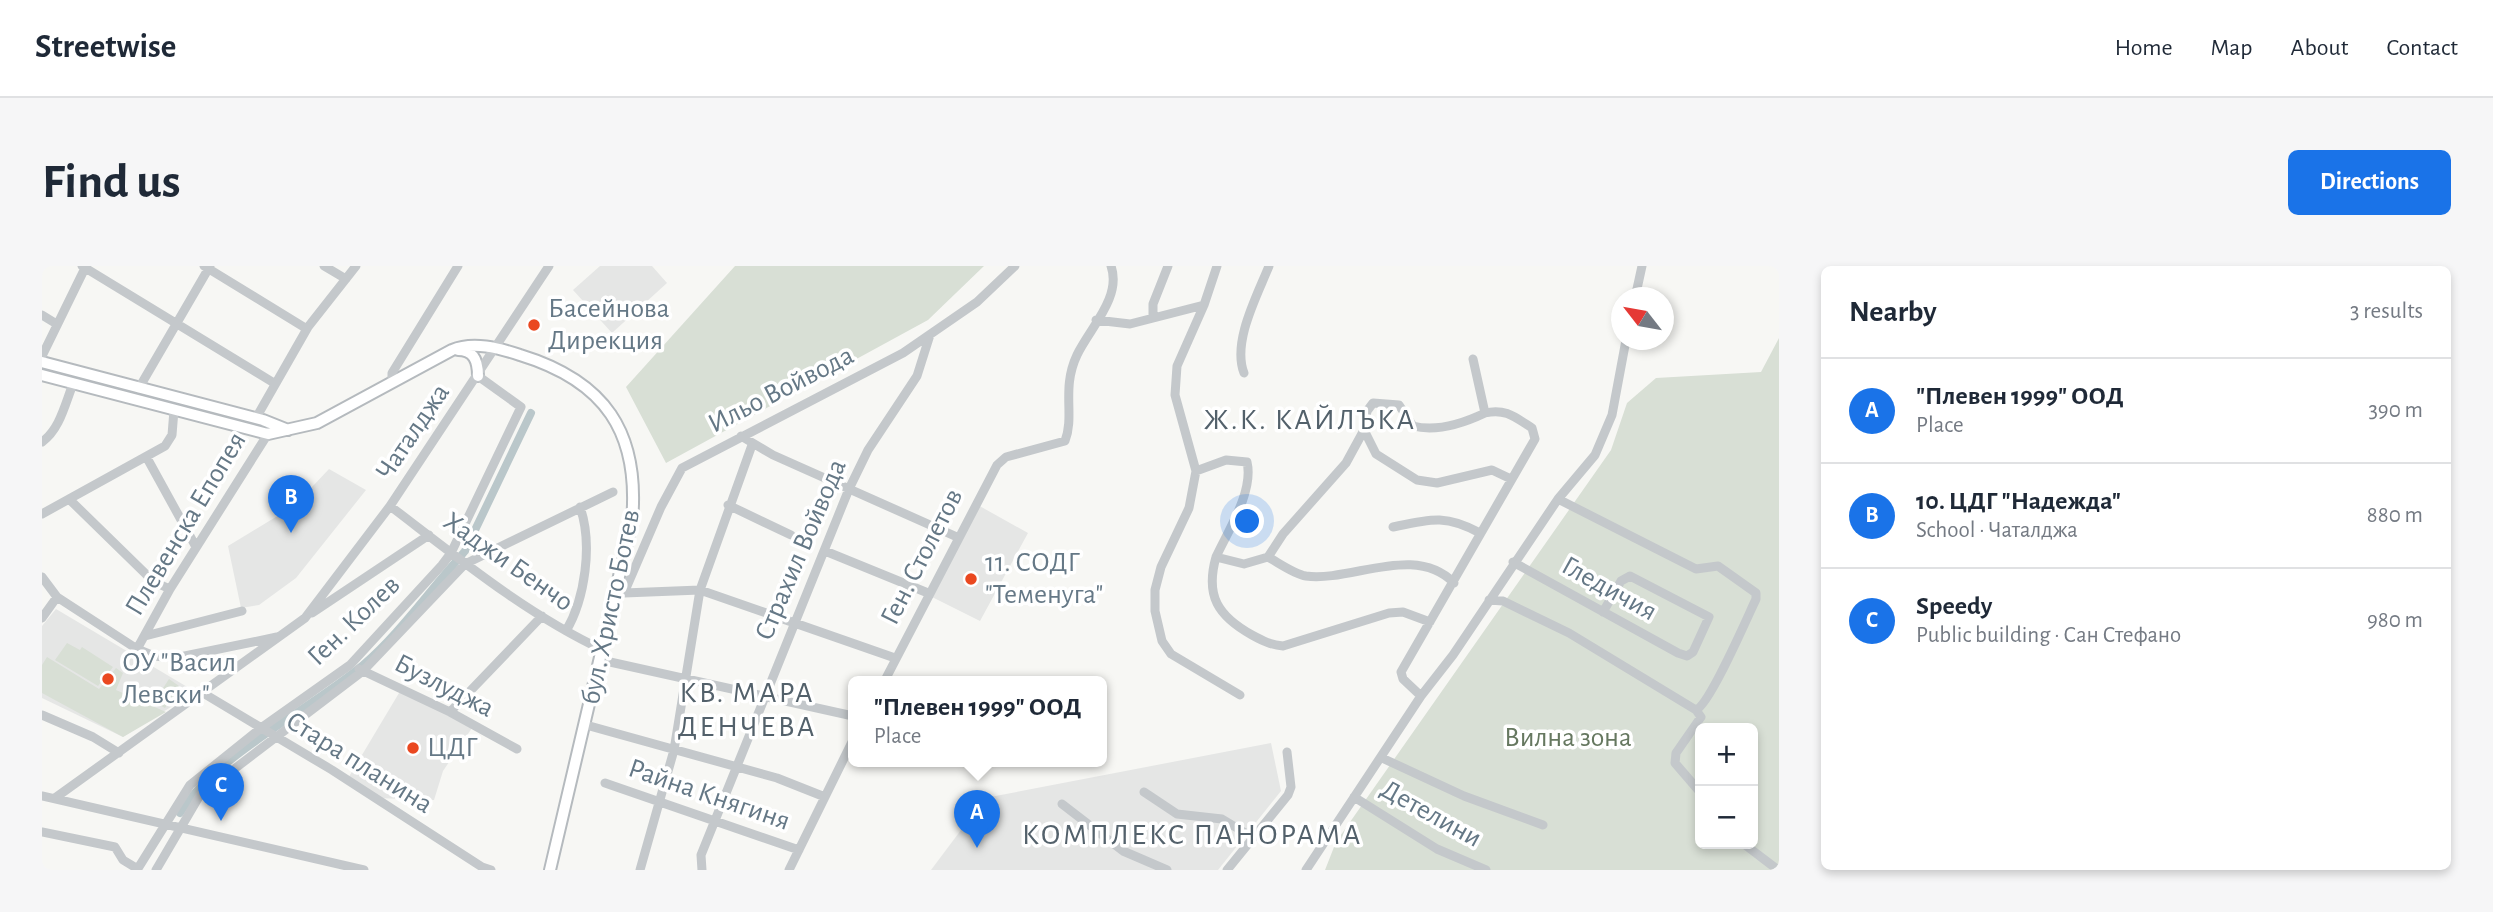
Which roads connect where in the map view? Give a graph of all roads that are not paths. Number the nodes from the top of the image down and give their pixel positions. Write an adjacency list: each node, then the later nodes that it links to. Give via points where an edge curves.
1 (324, 266): 15 (street)
2 (356, 266): 15 (street, Плевенска Епопея)
3 (458, 266): 34 (street, via 392,373)
4 (549, 266): 25 (street, Чаталджа)
5 (1015, 266): 24 (street, Ильо Войвода, via 977,302)
6 (1111, 266): 20 (street, via 1114,290)
7 (1158, 266): 14 (street)
8 (1168, 266): 14 (street)
9 (1217, 266): 17 (street)
10 (1269, 266): 31 (street, via 1246,327 1239,360)
11 (1642, 266): 16 (street)
12 (84, 267): 21 (street); 22 (street)
13 (207, 267): 22 (street); 23 (street)
14 (1162, 278): 19 (street)
15 (346, 279): 23 (street, Плевенска Епопея)
16 (1637, 287)
17 (1204, 305): 19 (street); 51 (street, via 1177,366 1175,395)
18 (42, 315): 21 (street)
19 (1153, 317): 20 (street, via 1130,324)
20 (1096, 320): 65 (street, Ген. Столетов, via 1067,382 1069,432 1065,441 1006,457 996,465)
21 (55, 323): 28 (street)
22 (177, 324): 35 (street); 37 (street)
23 (307, 329): 35 (street, Плевенска Епопея)
24 (930, 335): 47 (street, Ильо Войвода, via 903,354); 53 (street, Страхил Войвода, via 917,376 868,450)
25 (496, 349): 26 (main road, бул. Христо Ботев, via 468,346); 33 (street, Чаталджа); 77 (main road, бул. Христо Ботев, via 574,377 619,424 631,463 634,497)
26 (452, 350): 33 (main road, via 472,354); 34 (main road, бул. Христо Ботев)
27 (1624, 350): 56 (street, via 1607,433)
28 (42, 356)
29 (1473, 359): 40 (street)
30 (42, 362): 37 (main road)
31 (1244, 373)
32 (42, 375): 36 (main road, бул. Христо Ботев)
33 (478, 376): 58 (street, Чаталджа); 69 (street, Ген. Колев, via 521,407)
34 (392, 382): 44 (main road, бул. Христо Ботев, via 317,423)
35 (274, 383): 42 (street, Плевенска Епопея)
36 (73, 384): 39 (main road, бул. Христо Ботев); 48 (street, via 58,423)
37 (139, 388): 38 (main road)
38 (200, 403): 41 (main road); 42 (main road)
39 (173, 410): 41 (main road, бул. Христо Ботев); 50 (street, via 173,435 166,446)
40 (1485, 413): 45 (street, via 1424,429 1413,426 1399,405 1384,402 1367,411); 52 (street, via 1499,407 1535,433)
41 (197, 416): 46 (main road, бул. Христо Ботев)
42 (256, 418): 43 (main road)
43 (274, 423): 44 (main road); 46 (street, Плевенска Епопея)
44 (288, 430): 46 (main road, бул. Христо Ботев)
45 (1364, 430): 52 (street, via 1376,454 1417,480 1437,483 1492,470); 68 (street, via 1346,463)
46 (268, 434): 66 (street, Плевенска Епопея)
47 (741, 436): 49 (street); 77 (street, Ильо Войвода, via 682,468)
48 (42, 442)
49 (752, 444): 53 (street); 57 (street)
50 (147, 458): 55 (street); 66 (street)
51 (1196, 471): 70 (street, via 1226,460 1247,462 1249,472); 97 (street, via 1189,508 1161,566 1155,611 1162,641 1171,654)
52 (1511, 479): 62 (street)
53 (849, 489): 65 (street); 67 (street, Страхил Войвода)
54 (612, 492): 59 (street)
55 (69, 499): 60 (street); 74 (street, via 154,582)
56 (1558, 499): 71 (street); 100 (street, via 1696,569 1717,566 1756,593 1715,685 1704,706)
57 (728, 505): 64 (street); 75 (street)
58 (390, 506): 63 (street, Хаджи Бенчо); 84 (street, Чаталджа)
59 (580, 508): 69 (street); 87 (street, via 585,527 583,592)
60 (42, 514)
61 (1393, 527): 62 (street, via 1446,519)
62 (1480, 533): 73 (street)
63 (429, 535): 69 (street, Хаджи Бенчо); 84 (street, Чаталджа)
64 (791, 535)
65 (957, 537): 76 (street, Ген. Столетов)
66 (196, 547): 74 (street, Плевенска Епопея)
67 (825, 551): 76 (street); 85 (street, Страхил Войвода)
68 (1268, 557): 70 (street, via 1244,564); 73 (street, via 1304,576 1334,577 1384,566 1419,567)
69 (458, 558): 82 (street, Хаджи Бенчо); 93 (street, Ген. Колев); 93 (street, Ген. Колев)
70 (1216, 558): 86 (street, via 1211,577 1223,614 1271,645 1283,646 1389,613 1403,612)
71 (1513, 562): 79 (street); 81 (street, Гледичия)
72 (42, 577): 78 (street)
73 (1454, 583): 86 (street)
74 (170, 589): 88 (street, Плевенска Епопея)
75 (700, 590): 77 (street); 85 (street); 95 (street)
76 (928, 593): 92 (street, Ген. Столетов)
77 (621, 594): 91 (main road, бул. Христо Ботев)
78 (57, 597): 83 (street); 90 (street)
79 (1489, 600): 98 (street); 100 (street, via 1503,601 1569,633)
80 (242, 611): 88 (street)
81 (1603, 612): 81 (street, Гледичия, via 1683,655 1693,653 1708,622 1705,613 1630,576 1620,581)
82 (542, 615): 87 (street, Хаджи Бенчо); 101 (street)
83 (42, 618)
84 (305, 618): 89 (street, Чаталджа)
85 (794, 622): 92 (street); 99 (street, Страхил Войвода)
86 (1430, 622): 98 (street, via 1401,672)
87 (566, 631): 91 (street, Хаджи Бенчо)
88 (145, 636): 90 (street, Плевенска Епопея)
89 (282, 636): 90 (street, via 175,658); 96 (street, Чаталджа)
90 (137, 649)
91 (602, 655): 95 (street, Хаджи Бенчо); 104 (main road, бул. Христо Ботев)
92 (895, 658): 94 (street, Ген. Столетов)
93 (357, 668): 101 (street, Бузлуджа); 105 (street, Ген. Колев); 105 (street, Ген. Колев)
94 (887, 676)
95 (686, 679): 99 (street, Хаджи Бенчо); 107 (street)
96 (203, 692): 105 (street, Стара планина); 110 (street, Чаталджа)
97 (1240, 695)
98 (1421, 696): 111 (street)
99 (765, 699): 103 (street, Хаджи Бенчо); 112 (street, Страхил Войвода)
100 (1696, 710): 114 (street, via 1701,717 1676,753 1675,763)
101 (450, 712): 106 (street, Бузлуджа)
102 (42, 715): 110 (street)
103 (848, 715)
104 (586, 725): 107 (street); 135 (main road, бул. Христо Ботев)
105 (268, 733): 123 (street, Ген. Колев, via 190,785); 125 (street, Ген. Колев, via 200,795); 134 (street, Стара планина)
106 (517, 749)
107 (674, 750): 112 (street); 120 (street)
108 (848, 750): 117 (street)
109 (1287, 752): 127 (street, via 1291,788)
110 (119, 753): 119 (street, Чаталджа)
111 (1382, 758): 118 (street); 124 (street, via 1464,796)
112 (738, 768): 117 (street); 122 (street, Страхил Войвода)
113 (605, 783): 120 (street, Райна Княгиня)
114 (1695, 786)
115 (1144, 792): 127 (street, via 1177,814 1222,819)
116 (42, 796): 119 (street)
117 (825, 797): 129 (street)
118 (1354, 797): 141 (street); 142 (street, Детелини, via 1437,849)
119 (55, 798): 123 (street)
120 (660, 803): 122 (street, Райна Княгиня); 136 (street)
121 (1062, 804): 139 (street, via 1123,851)
122 (716, 822): 129 (street, Райна Княгиня); 137 (street, Страхил Войвода, via 701,855)
123 (165, 823): 125 (street); 131 (street, Ген. Колев)
124 (1543, 824)
125 (180, 827): 130 (street); 132 (street, Ген. Колев)
126 (42, 832): 131 (street, via 115,847 123,860)
127 (1252, 837): 140 (street)
128 (1751, 849): 143 (street)
129 (799, 850): 138 (street)
130 (314, 865): 133 (street)
131 (137, 869)
132 (156, 870)
133 (365, 870)
134 (491, 870)
135 (550, 870)
136 (640, 870)
137 (702, 870)
138 (789, 870)
139 (1167, 870)
140 (1227, 870)
141 (1306, 870)
142 (1486, 870)
143 (1778, 870)

